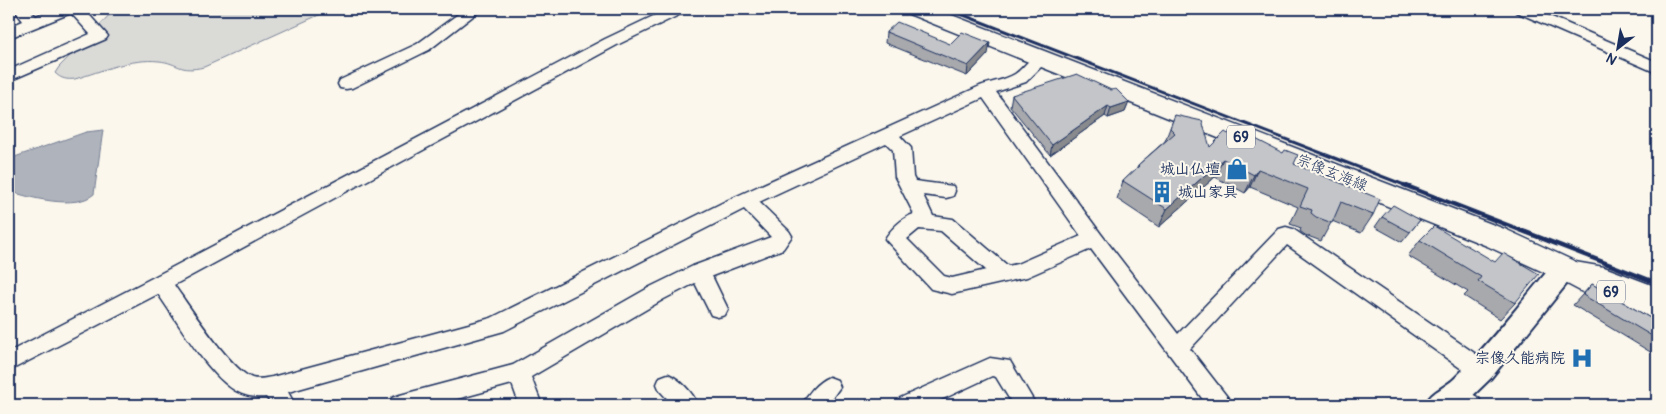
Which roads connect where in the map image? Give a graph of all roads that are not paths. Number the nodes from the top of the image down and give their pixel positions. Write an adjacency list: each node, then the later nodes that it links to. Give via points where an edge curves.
1 (21, 9): 8 (street)
2 (67, 9): 8 (street)
3 (76, 9): 12 (street, via 100,36)
4 (474, 9): 13 (street, via 423,47)
5 (680, 9): 24 (street, via 602,46)
6 (917, 9): 10 (main road, 宗像玄海線 / 69)
7 (1521, 9): 11 (street)
8 (33, 23): 9 (street)
9 (9, 32)
10 (1042, 58): 14 (street, via 1020,78); 21 (main road, 宗像玄海線 / 69, via 1497,238)
11 (1657, 68)
12 (9, 76)
13 (346, 84)
14 (986, 90): 15 (street); 20 (street)
15 (888, 135): 16 (street, via 902,148 904,177); 18 (street)
16 (909, 187): 17 (street); 19 (street)
17 (946, 191)
18 (746, 200): 22 (street, via 782,236 776,244); 34 (street, via 497,325)
19 (927, 222): 23 (street, via 946,224); 23 (street, via 915,222 895,239 938,283 952,286)
20 (1094, 239): 23 (street, via 1020,271); 28 (street)
21 (1564, 269): 25 (street, via 1604,275); 27 (main road, 宗像玄海線 / 69); 30 (street)
22 (700, 272): 26 (street); 31 (street, via 656,293)
23 (1005, 274)
24 (161, 283): 29 (street); 34 (street, via 225,369 243,384)
25 (1657, 296)
26 (718, 309)
27 (1657, 317)
28 (1177, 349): 30 (street, via 1286,234); 42 (street)
29 (9, 362)
30 (1481, 370): 35 (street)
31 (518, 373): 36 (street); 37 (street, via 529,400)
32 (668, 384): 38 (street)
33 (829, 386): 39 (street)
34 (278, 396)
35 (1455, 402)
36 (400, 405)
37 (525, 405)
38 (687, 405)
39 (813, 405)
40 (908, 405): 41 (street, via 990,367 1002,368)
41 (1025, 405)
42 (1220, 405)

